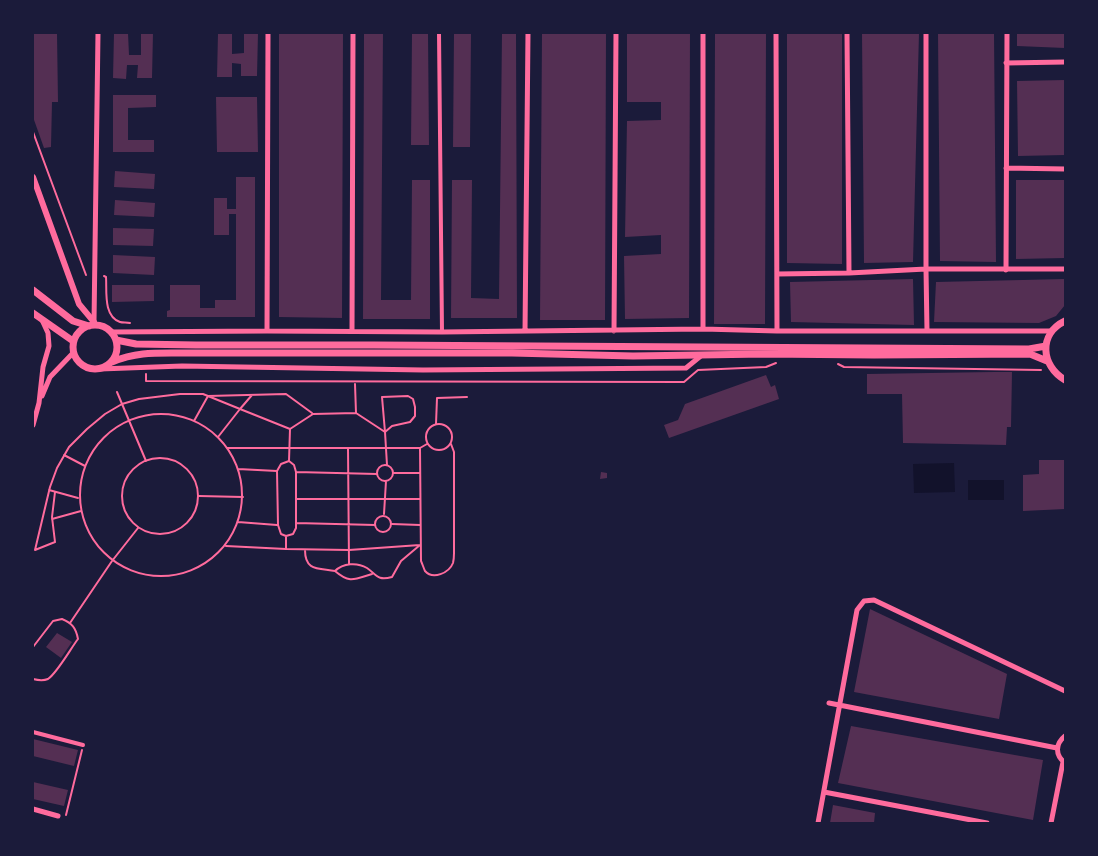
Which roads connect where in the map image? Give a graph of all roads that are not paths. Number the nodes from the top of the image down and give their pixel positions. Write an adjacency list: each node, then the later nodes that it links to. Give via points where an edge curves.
1 (98, 33): 26 (street)
2 (268, 33): 28 (street)
3 (353, 33): 29 (street)
4 (439, 33): 36 (street)
5 (528, 33): 30 (street)
6 (616, 33): 31 (street)
7 (703, 33): 27 (street)
8 (776, 33): 21 (street)
9 (847, 33): 20 (street)
10 (926, 33): 17 (street)
11 (1006, 33): 13 (street)
12 (1065, 62): 13 (street)
13 (1006, 63): 14 (street)
14 (1006, 168): 15 (street); 19 (street)
15 (1065, 169)
16 (33, 177): 26 (street, via 79,304)
17 (926, 269): 19 (street); 20 (street); 33 (street)
18 (1065, 269): 19 (street)
19 (1006, 270)
20 (849, 273): 21 (street)
21 (777, 274): 32 (street)
22 (33, 290): 26 (main road, via 73,321)
23 (33, 313): 24 (main road)
24 (41, 319): 38 (main road); 46 (street, via 49,346)
25 (1065, 321): 34 (main road)
26 (92, 324): 35 (main road); 38 (main road)
27 (703, 329): 31 (street); 32 (street)
28 (267, 331): 29 (street); 35 (street)
29 (352, 331): 36 (street)
30 (525, 331): 31 (street); 36 (street)
31 (614, 331)
32 (777, 331): 33 (street)
33 (927, 331): 34 (street)
34 (1052, 331): 39 (main road)
35 (111, 332): 37 (main road)
36 (442, 332)
37 (116, 340): 39 (main road, via 196,345 1017,349); 43 (main road)
38 (73, 341): 40 (main road)
39 (1046, 346): 42 (main road)
40 (73, 352): 44 (main road, via 86,368); 46 (street, via 50,377)
41 (702, 355): 42 (main road, via 1030,354); 43 (main road, via 180,353 139,354); 44 (street, via 686,368)
42 (1047, 361): 45 (main road)
43 (112, 362): 44 (main road)
44 (100, 369)
45 (1065, 380)
46 (39, 403): 47 (street)
47 (33, 425)
48 (1065, 691): 50 (street, via 874,600 864,601 857,610)
49 (829, 703): 50 (street)
50 (840, 705): 54 (street); 56 (street)
51 (33, 732): 53 (street)
52 (1065, 736): 54 (street)
53 (83, 745)
54 (1057, 748): 55 (street)
55 (1064, 763): 61 (street)
56 (824, 792): 59 (street); 60 (street)
57 (33, 809): 58 (street)
58 (58, 816)
59 (818, 823)
60 (987, 823)
61 (1052, 823)

